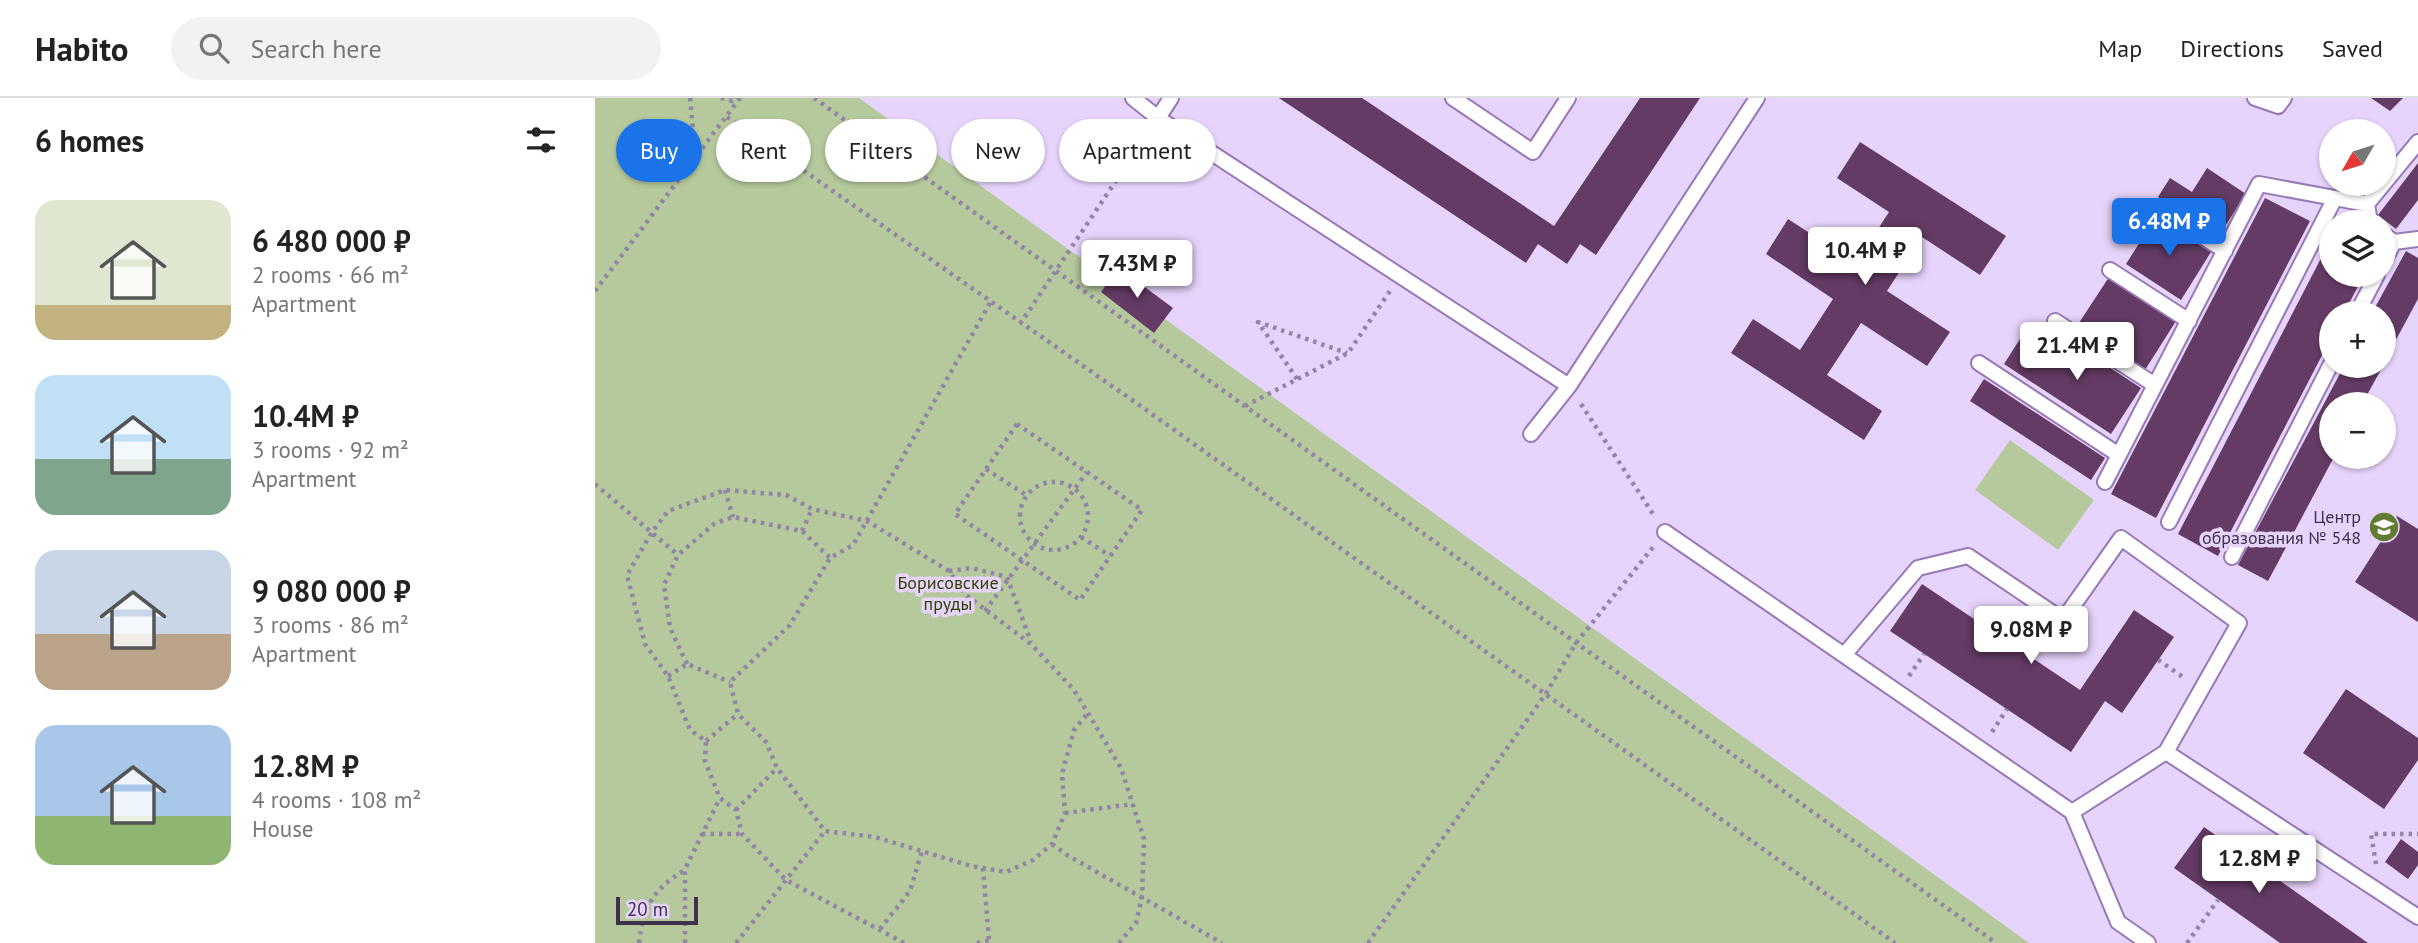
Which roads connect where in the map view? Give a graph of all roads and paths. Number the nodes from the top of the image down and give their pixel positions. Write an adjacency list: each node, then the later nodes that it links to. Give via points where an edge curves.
1 (689, 98): 14 (path)
2 (721, 98): 3 (path)
3 (739, 98): 12 (path)
4 (814, 98): 26 (path)
5 (1133, 98): 13 (lane)
6 (1171, 98): 13 (lane)
7 (1453, 98): 8 (lane, via 1533,152)
8 (1568, 98)
9 (1757, 98): 38 (lane)
10 (2255, 98): 11 (lane, via 2278,107)
11 (2284, 98)
12 (727, 117): 16 (path); 29 (path)
13 (1159, 118): 26 (path); 27 (lane)
14 (691, 119)
15 (2418, 142): 19 (lane)
16 (702, 152)
17 (679, 182): 28 (path)
18 (2335, 198): 19 (lane); 24 (lane, via 2259,184); 52 (lane)
19 (2367, 204): 21 (lane)
20 (2158, 208): 24 (lane)
21 (2368, 210)
22 (2396, 238): 23 (lane)
23 (2418, 239)
24 (2225, 251): 31 (lane)
25 (2110, 270): 31 (lane)
26 (1056, 271): 32 (path); 39 (path)
27 (1401, 276): 33 (path); 38 (lane)
28 (595, 291)
29 (991, 303): 32 (path); 51 (path)
30 (2055, 321): 37 (lane)
31 (2189, 321): 37 (lane)
32 (1020, 324): 74 (path)
33 (1348, 353): 36 (path); 36 (path, via 1258,322)
34 (1979, 363): 41 (lane)
35 (2324, 378): 60 (lane)
36 (1297, 379): 39 (path)
37 (2155, 385): 41 (lane)
38 (1569, 386): 40 (lane); 55 (path)
39 (1245, 407): 66 (path)
40 (1531, 434)
41 (2119, 456): 44 (lane)
42 (986, 469): 43 (path, via 1017,424); 48 (path); 62 (path, via 955,514)
43 (1087, 471): 46 (path); 59 (path, via 1142,510)
44 (2105, 482)
45 (595, 484): 54 (path)
46 (1074, 488): 48 (path, via 1044,483); 56 (path, via 1087,506); 57 (path)
47 (725, 490): 49 (path, via 786,495); 50 (path); 54 (path, via 668,511)
48 (1026, 495): 57 (path, via 1019,515)
49 (812, 509): 51 (path); 53 (path)
50 (733, 517): 53 (path); 58 (path, via 714,524)
51 (867, 521): 61 (path, via 853,545); 63 (path)
52 (2169, 522)
53 (801, 531): 61 (path)
54 (652, 532): 58 (path); 71 (path, via 627,575 645,644)
55 (1665, 532): 66 (path); 68 (lane)
56 (1081, 537): 57 (path, via 1064,549); 59 (path)
57 (1033, 543): 62 (path)
58 (678, 555): 70 (path, via 664,585 670,628)
59 (1110, 556): 62 (path, via 1080,600)
60 (2232, 557)
61 (830, 558): 72 (path, via 790,625)
62 (1021, 559): 64 (path)
63 (949, 571): 64 (path, via 972,568); 65 (path)
64 (1007, 578): 65 (path); 67 (path)
65 (985, 611): 67 (path)
66 (1576, 643): 74 (path); 112 (path)
67 (1032, 645): 76 (path, via 1074,690)
68 (1843, 655): 73 (lane, via 1918,568 1968,556 2063,620 2121,538 2239,622); 79 (lane)
69 (2158, 660): 73 (path)
70 (687, 664): 71 (path); 72 (path)
71 (668, 676): 78 (path, via 690,730)
72 (730, 682): 77 (path)
73 (2201, 690): 80 (lane)
74 (1545, 695): 110 (path); 111 (path)
75 (2007, 709): 79 (path)
76 (1088, 713): 83 (path, via 1121,768); 86 (path, via 1074,730 1062,774)
77 (737, 714): 78 (path); 81 (path, via 766,742)
78 (706, 741): 82 (path, via 705,761)
79 (1980, 749): 85 (lane)
80 (2166, 752): 85 (lane); 96 (lane)
81 (777, 768): 84 (path); 87 (path)
82 (720, 798): 84 (path); 88 (path)
83 (1133, 804): 86 (path); 97 (path, via 1143,839)
84 (736, 810): 89 (path)
85 (2072, 812): 113 (lane, via 2118,922)
86 (1065, 813): 91 (path)
87 (825, 831): 92 (path, via 875,837); 95 (path)
88 (702, 834): 89 (path); 94 (path)
89 (742, 834): 95 (path)
90 (2418, 834): 96 (path, via 2371,834)
91 (1052, 844): 93 (path, via 1033,860 1006,872); 97 (path)
92 (922, 852): 93 (path); 100 (path, via 910,891)
93 (983, 868): 102 (path)
94 (685, 869): 103 (path, via 664,882 642,915); 104 (path)
95 (786, 880): 100 (path); 105 (path)
96 (2381, 893): 99 (lane)
97 (1142, 897): 108 (path, via 1136,923); 109 (path)
98 (2218, 900): 114 (path)
99 (2418, 917)
100 (880, 929): 101 (path)
101 (897, 941): 106 (path)
102 (991, 941): 107 (path)
103 (639, 943)
104 (685, 943)
105 (736, 943)
106 (904, 943)
107 (977, 943)
108 (1119, 943)
109 (1222, 943)
110 (1368, 943)
111 (1895, 943)
112 (1996, 943)
113 (2148, 943)
114 (2187, 943)

